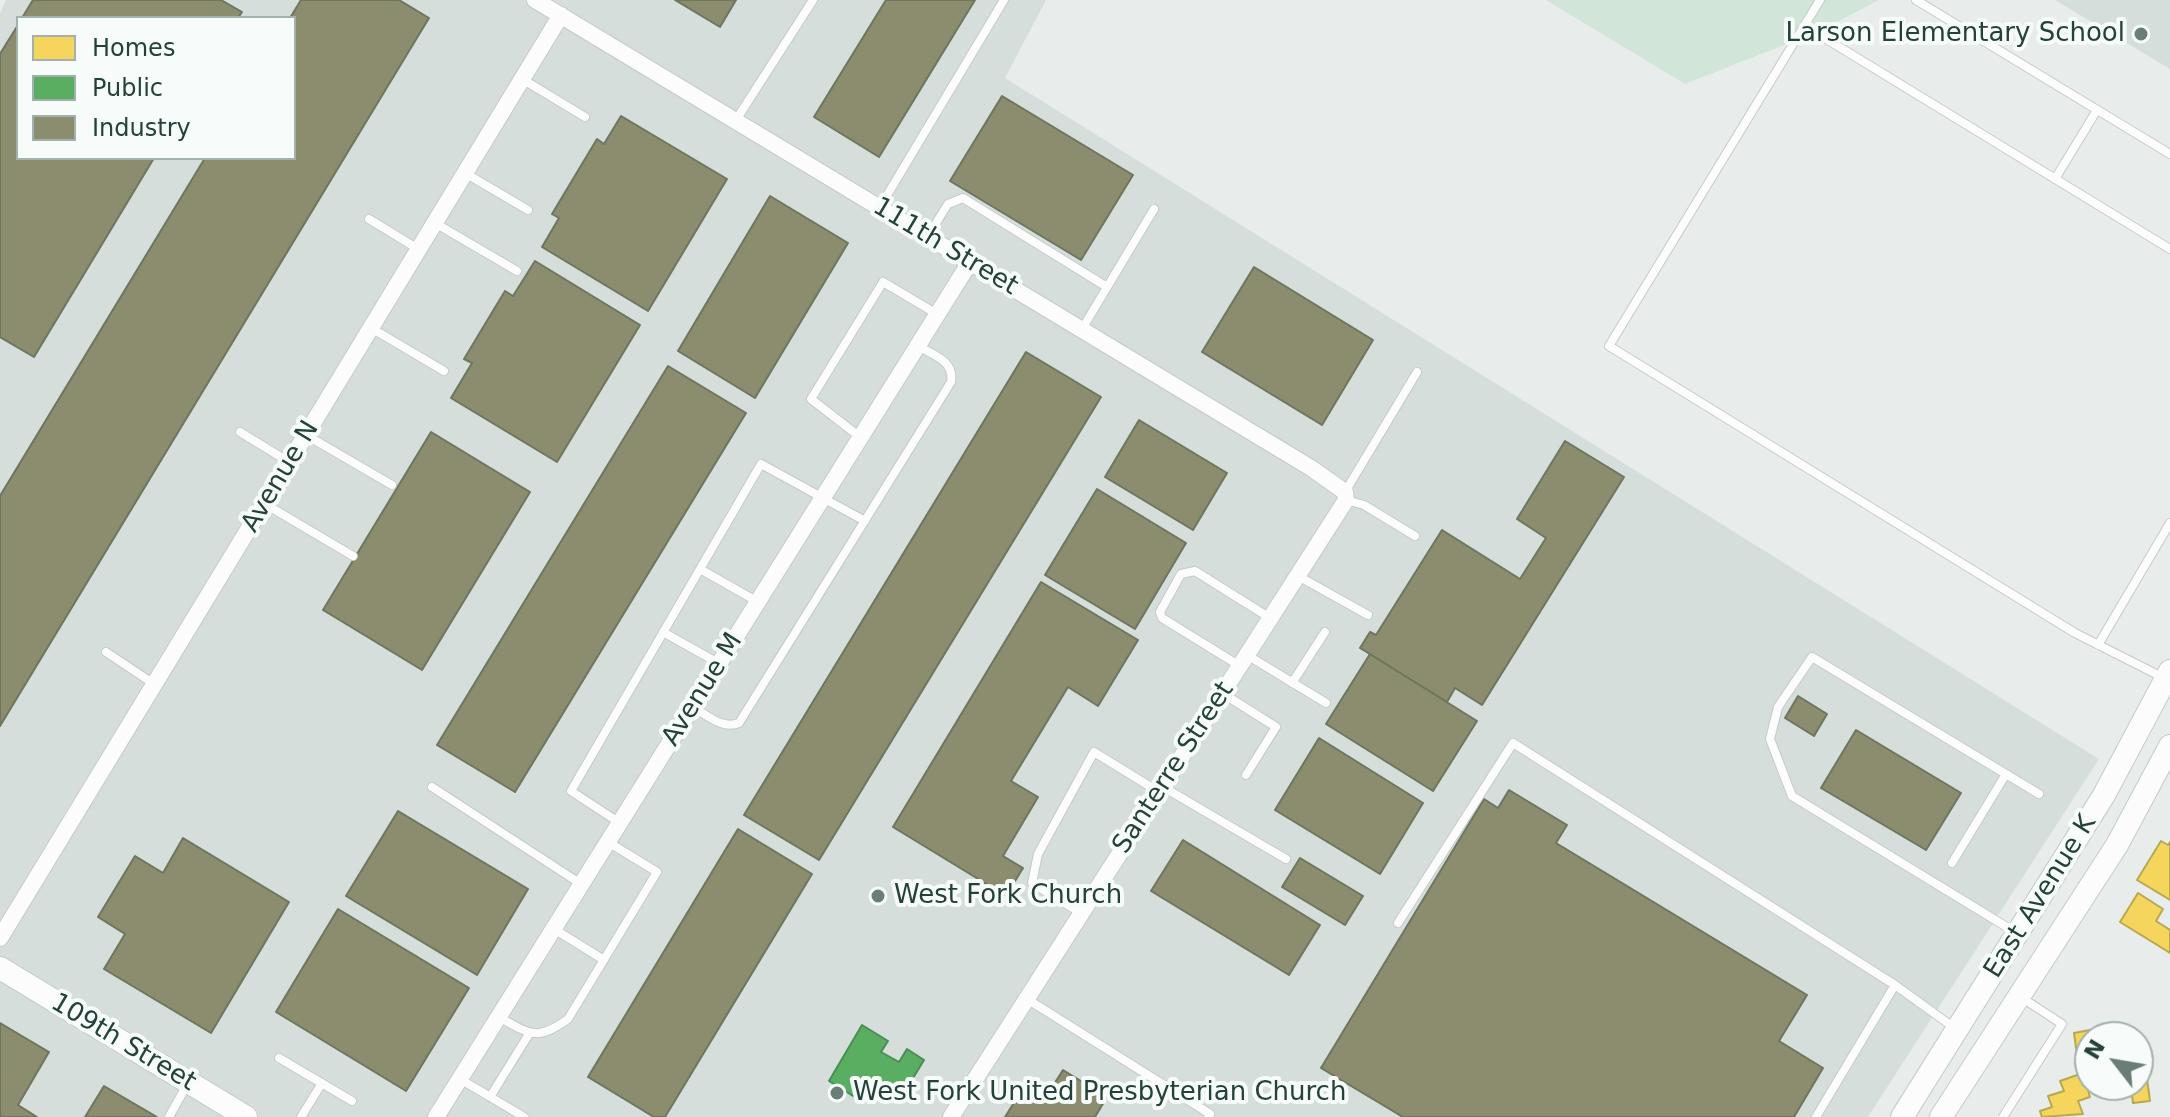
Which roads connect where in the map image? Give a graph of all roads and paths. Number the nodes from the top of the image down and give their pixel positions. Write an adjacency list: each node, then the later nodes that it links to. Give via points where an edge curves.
1 (535, 0): 6 (street, 111th Street)
2 (813, 0): 11 (lane)
3 (1004, 0): 15 (lane)
4 (1820, 0): 7 (lane)
5 (1916, 0): 9 (lane)
6 (561, 15): 8 (street, Avenue N); 11 (street, 111th Street)
7 (1805, 26): 14 (lane); 51 (lane, via 1609,346)
8 (522, 79): 10 (lane); 13 (street, Avenue N)
9 (2097, 110): 12 (lane); 14 (lane)
10 (585, 117)
11 (736, 120): 15 (street, 111th Street)
12 (2170, 154)
13 (465, 173): 17 (lane); 19 (street, Avenue N)
14 (2055, 179): 22 (lane)
15 (880, 207): 20 (street, 111th Street)
16 (1154, 209): 25 (lane)
17 (528, 210)
18 (369, 219): 21 (lane)
19 (435, 223): 21 (street, Avenue N); 24 (lane)
20 (928, 236): 23 (street, 111th Street); 25 (lane, via 948,204 963,198)
21 (419, 249): 27 (street, Avenue N)
22 (2170, 249)
23 (970, 262): 26 (street, Avenue M); 28 (street, 111th Street)
24 (517, 271)
25 (1107, 287): 28 (lane)
26 (938, 315): 29 (street, Avenue M); 34 (lane, via 883,282 811,399)
27 (371, 328): 30 (lane); 33 (street, Avenue N)
28 (1081, 330): 37 (street, 111th Street, via 1311,468)
29 (918, 346): 34 (street, Avenue M); 40 (lane, via 949,364 951,382)
30 (444, 371)
31 (1417, 372): 37 (lane)
32 (240, 432): 35 (lane)
33 (306, 435): 35 (street, Avenue N); 36 (lane)
34 (861, 437): 38 (street, Avenue M)
35 (289, 462): 39 (street, Avenue N)
36 (392, 485)
37 (1345, 496): 42 (lane); 45 (street, Santerre Street)
38 (824, 497): 40 (lane); 44 (lane, via 761,464); 46 (street, Avenue M)
39 (265, 504): 43 (lane); 57 (street, Avenue N)
40 (865, 521): 60 (lane, via 739,723 721,724)
41 (2170, 523): 51 (lane)
42 (1415, 536)
43 (353, 556)
44 (700, 569): 46 (lane); 49 (lane)
45 (1298, 576): 47 (lane); 48 (street, Santerre Street)
46 (758, 602): 54 (street, Avenue M)
47 (1368, 615)
48 (1271, 618): 53 (street, Santerre Street); 53 (lane, via 1195,571 1181,574 1160,612 1162,618)
49 (663, 632): 54 (lane); 67 (lane, via 571,791)
50 (1325, 632): 56 (lane)
51 (2098, 645): 55 (lane)
52 (106, 652): 57 (lane)
53 (1244, 660): 56 (lane); 58 (street, Santerre Street)
54 (720, 664): 60 (street, Avenue M)
55 (2169, 677): 75 (street, East Avenue K)
56 (1292, 683): 59 (lane)
57 (154, 684): 76 (street, Avenue N)
58 (1222, 693): 63 (lane, via 1276,727); 65 (street, Santerre Street)
59 (1326, 703)
60 (693, 707): 67 (street, Avenue M)
61 (2170, 746): 77 (street, East Avenue K, via 2117,845)
62 (2006, 774): 66 (lane); 70 (lane); 75 (lane, via 1812,657 1778,707 1770,739 1792,796)
63 (1246, 775)
64 (432, 787): 71 (lane)
65 (1161, 789): 69 (lane); 72 (street, Santerre Street); 72 (lane, via 1094,752 1038,854 1032,883)
66 (2039, 794)
67 (620, 823): 68 (street, Avenue M)
68 (608, 842): 71 (street, Avenue M); 78 (lane, via 657,872)
69 (1286, 859)
70 (1952, 863)
71 (582, 884): 74 (street, Avenue M)
72 (1082, 913): 82 (street, Santerre Street)
73 (1398, 923): 80 (lane, via 1513,743)
74 (554, 929): 78 (lane); 83 (street, Avenue M)
75 (2019, 934): 77 (street); 84 (street, East Avenue K)
76 (0, 938)
77 (2046, 952): 81 (street, East Avenue K)
78 (604, 960): 85 (lane, via 568,1019 547,1034)
79 (0, 968): 89 (street, 109th Street)
80 (1895, 985): 84 (lane); 100 (lane)
81 (2019, 995): 86 (street, East Avenue K); 103 (lane, via 2062,1024)
82 (1027, 998): 98 (street, Santerre Street); 99 (lane)
83 (499, 1017): 85 (lane); 88 (street, Avenue M)
84 (1957, 1030): 86 (street); 101 (street, East Avenue K)
85 (529, 1034): 91 (lane)
86 (1986, 1045): 102 (street, East Avenue K)
87 (279, 1058): 90 (lane)
88 (460, 1079): 91 (lane); 96 (street, Avenue M)
89 (188, 1083): 93 (lane); 94 (street, 109th Street)
90 (322, 1083): 92 (lane); 95 (lane)
91 (490, 1097): 97 (lane)
92 (352, 1101)
93 (169, 1117)
94 (246, 1117)
95 (301, 1117)
96 (436, 1117)
97 (524, 1117)
98 (951, 1117)
99 (1208, 1117)
100 (1816, 1117)
101 (1902, 1117)
102 (1941, 1117)
103 (2003, 1117)

